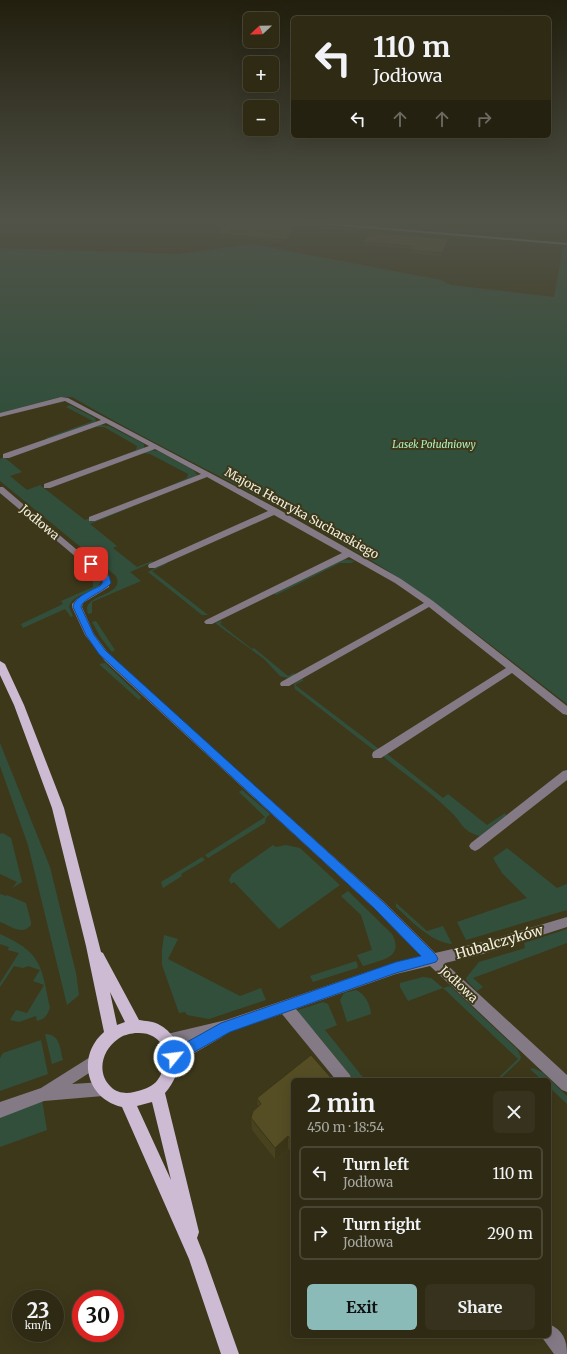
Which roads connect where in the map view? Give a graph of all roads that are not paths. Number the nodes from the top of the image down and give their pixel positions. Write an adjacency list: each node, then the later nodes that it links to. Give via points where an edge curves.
1 (0, 415): 2 (street, Majora Henryka Sucharskiego, via 64,399)
2 (107, 420): 3 (street, Majora Henryka Sucharskiego); 4 (street)
3 (156, 446): 5 (street, Majora Henryka Sucharskiego); 6 (street)
4 (6, 456)
5 (207, 474): 8 (street, Majora Henryka Sucharskiego); 9 (street)
6 (47, 486)
7 (0, 489): 23 (street, Jodłowa, via 106,578 106,585 80,601 77,607 90,635 108,660 378,904)
8 (275, 511): 10 (street, Majora Henryka Sucharskiego); 11 (street)
9 (92, 520)
10 (350, 553): 12 (street, Majora Henryka Sucharskiego); 13 (street)
11 (152, 566)
12 (430, 603): 15 (street, Majora Henryka Sucharskiego); 16 (street)
13 (209, 622)
14 (0, 664): 22 (main road, via 20,705 58,808)
15 (512, 668): 17 (street, Majora Henryka Sucharskiego); 18 (street)
16 (285, 684)
17 (567, 711)
18 (377, 755)
19 (567, 774): 20 (street)
20 (475, 846)
21 (567, 922): 23 (street, Hubalczyków, via 483,948)
22 (93, 946): 25 (main road); 27 (main road)
23 (432, 959): 24 (street, Hubalczyków, via 396,968); 32 (street, Jodłowa)
24 (285, 1007): 26 (street, Hubalczyków); 31 (street)
25 (135, 1026): 27 (main road); 28 (main road, via 158,1030)
26 (226, 1027): 28 (street, Hubalczyków); 29 (street, Hubalczyków)
27 (112, 1035): 30 (main road, via 103,1044)
28 (168, 1040): 29 (main road)
29 (174, 1057): 34 (main road, via 170,1076)
30 (95, 1061): 33 (main road, via 97,1081); 35 (street)
31 (343, 1078)
32 (567, 1085)
33 (103, 1089): 35 (street); 36 (main road, via 114,1097)
34 (156, 1092): 36 (main road, via 142,1099); 38 (main road)
35 (44, 1094): 37 (street)
36 (127, 1101): 38 (main road)
37 (0, 1110)
38 (197, 1258): 40 (main road)
39 (551, 1335): 41 (street)
40 (230, 1354)
41 (566, 1354)

